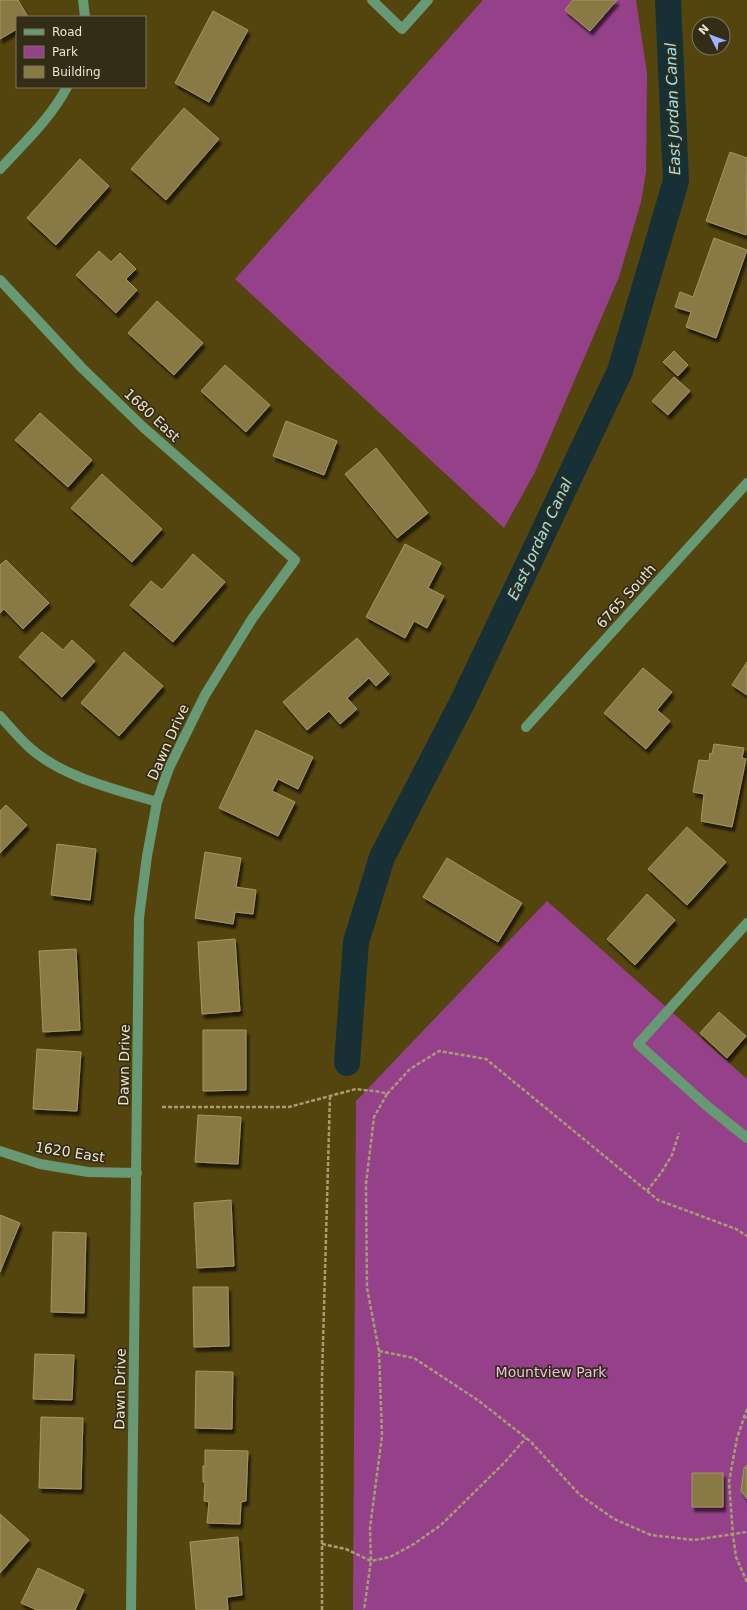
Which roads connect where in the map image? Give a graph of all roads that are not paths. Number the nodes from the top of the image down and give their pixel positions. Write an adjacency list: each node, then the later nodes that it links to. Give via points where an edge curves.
1 (83, 0): 4 (street)
2 (372, 0): 3 (street, via 402,29)
3 (428, 0)
4 (85, 16)
5 (66, 88): 6 (street, via 34,132)
6 (0, 169)
7 (0, 280): 9 (street, 1680 East, via 82,368 143,427)
8 (747, 483): 11 (street, 6765 South)
9 (295, 560): 12 (street, Dawn Drive, via 252,619 205,695 169,768)
10 (0, 716): 12 (street, via 31,748 60,768 98,784)
11 (526, 727)
12 (157, 802): 16 (street, Dawn Drive, via 139,918)
13 (747, 923): 14 (street, via 638,1044)
14 (747, 1138)
15 (0, 1151): 16 (street, 1620 East, via 40,1164 88,1172)
16 (137, 1173): 17 (street, Dawn Drive)
17 (131, 1610)

